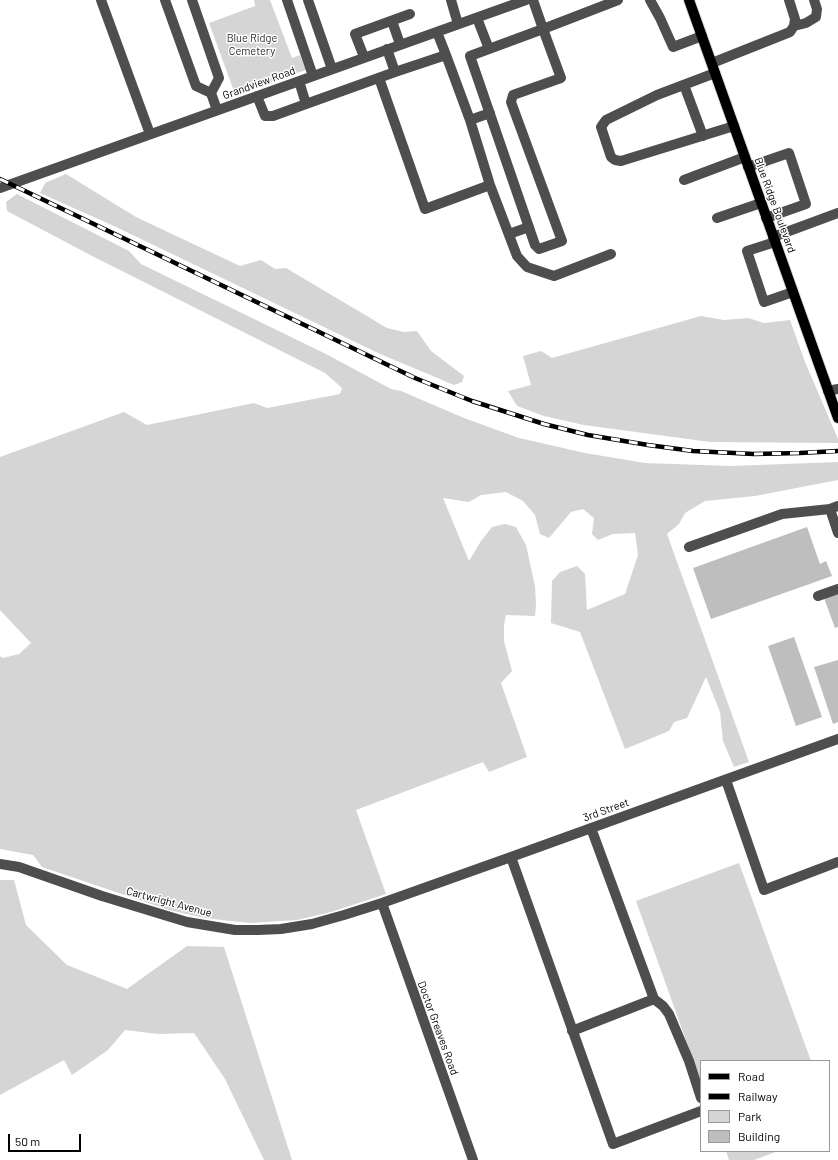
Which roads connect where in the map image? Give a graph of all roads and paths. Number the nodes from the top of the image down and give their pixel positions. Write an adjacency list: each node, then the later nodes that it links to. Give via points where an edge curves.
1 (101, 0): 40 (street)
2 (165, 0): 33 (street, via 196,86)
3 (192, 0): 33 (street, via 219,78)
4 (287, 0): 29 (street)
5 (451, 0): 16 (street)
6 (526, 0): 14 (street, Grandview Road); 18 (street)
7 (618, 0): 18 (street)
8 (650, 0): 20 (street, via 673,46)
9 (689, 0): 20 (main road, Blue Ridge Boulevard)
10 (788, 0): 17 (street, via 795,19)
11 (814, 0): 17 (street, via 816,17)
12 (311, 1): 27 (street)
13 (410, 14): 15 (street)
14 (477, 18): 16 (street, Grandview Road); 23 (street)
15 (392, 20): 21 (street); 25 (street, via 355,34)
16 (458, 24): 19 (street, Grandview Road)
17 (794, 26): 26 (street, via 790,32)
18 (543, 29): 23 (street); 50 (street, via 561,78 513,95 511,102 562,241 539,249)
19 (437, 32): 21 (street, Grandview Road); 24 (street)
20 (702, 36): 26 (main road, Blue Ridge Boulevard)
21 (400, 44): 22 (street, Grandview Road)
22 (387, 49): 25 (street, Grandview Road); 28 (street)
23 (489, 49): 37 (street, via 470,56)
24 (446, 55): 28 (street); 38 (street)
25 (364, 58): 27 (street, Grandview Road)
26 (713, 68): 32 (street); 39 (main road, Blue Ridge Boulevard)
27 (332, 69): 29 (street, Grandview Road)
28 (395, 72): 30 (street)
29 (313, 76): 31 (street, Grandview Road)
30 (380, 78): 35 (street); 44 (street, via 424,209)
31 (299, 81): 34 (street, Grandview Road); 35 (street)
32 (684, 85): 41 (street); 41 (street, via 606,120 601,128 611,157 622,161)
33 (211, 93): 36 (street)
34 (257, 96): 35 (street, via 265,116 273,116); 36 (street, Grandview Road)
35 (306, 104)
36 (217, 110): 40 (street, Grandview Road)
37 (490, 113): 38 (street); 50 (street)
38 (470, 120): 44 (street)
39 (734, 126): 41 (street); 42 (main road, Blue Ridge Boulevard)
40 (150, 134): 45 (street, Grandview Road)
41 (703, 136)
42 (747, 162): 43 (street); 46 (main road, Blue Ridge Boulevard); 49 (street, via 789,153 806,204)
43 (684, 180)
44 (490, 185): 51 (street)
45 (0, 188)
46 (761, 203): 48 (street); 49 (main road, Blue Ridge Boulevard)
47 (838, 213): 52 (street)
48 (717, 218)
49 (766, 218): 52 (main road, Blue Ridge Boulevard)
50 (529, 227): 51 (street)
51 (509, 234): 53 (street, via 517,256 527,267 554,276)
52 (774, 239): 54 (main road, Blue Ridge Boulevard); 54 (street, via 747,251 764,302)
53 (611, 254)
54 (793, 292): 55 (main road, Blue Ridge Boulevard)
55 (833, 390): 56 (main road, Blue Ridge Boulevard)
56 (838, 418)
57 (834, 507): 58 (street); 59 (street, via 782,514)
58 (838, 533)
59 (689, 547)
60 (838, 589): 61 (street)
61 (818, 596)
62 (838, 739): 63 (street, 3rd Street)
63 (726, 780): 64 (street, 3rd Street); 66 (street, via 764,890)
64 (591, 828): 65 (street, 3rd Street); 69 (street)
65 (511, 857): 68 (street, 3rd Street); 70 (street)
66 (838, 862)
67 (0, 864): 68 (street, Cartwright Avenue, via 186,922 235,930 281,929 312,924)
68 (382, 903): 73 (street, Doctor Greaves Road)
69 (654, 999): 70 (street); 71 (street, via 663,1006 673,1021)
70 (572, 1031): 72 (street, via 613,1144)
71 (700, 1095)
72 (700, 1111)
73 (472, 1160)

